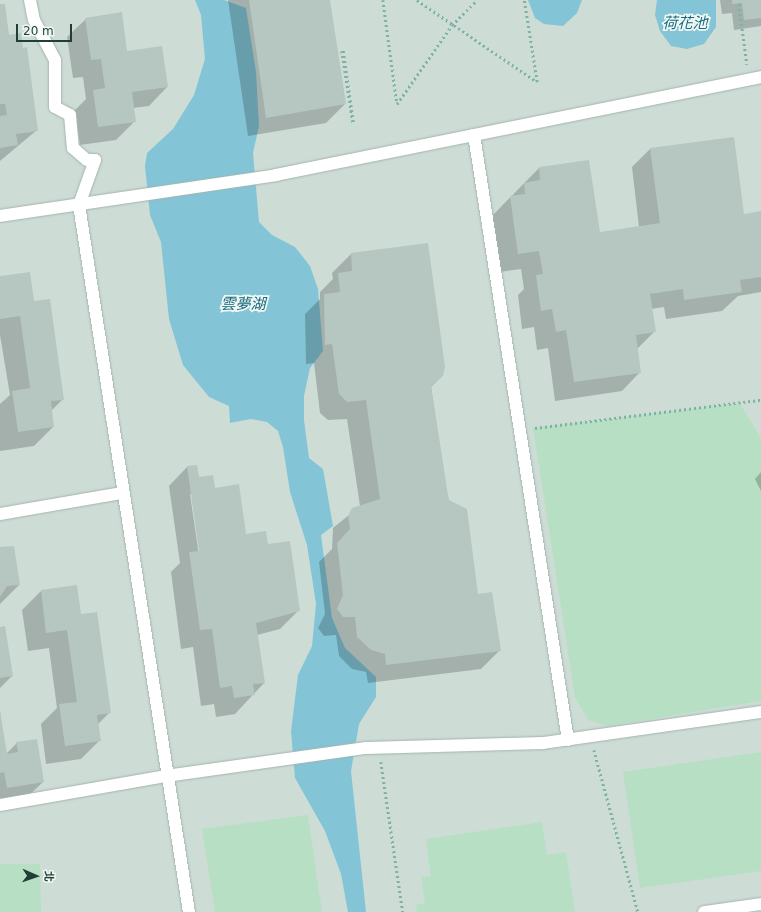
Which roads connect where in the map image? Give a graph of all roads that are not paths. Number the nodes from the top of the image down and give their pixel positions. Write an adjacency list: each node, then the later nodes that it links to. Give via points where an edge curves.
1 (30, 0): 4 (street, via 34,20 55,60 55,107 70,115 73,148 87,160 95,160)
2 (755, 77): 3 (street)
3 (474, 135): 4 (street, via 276,175); 9 (street)
4 (79, 205): 5 (street); 6 (street)
5 (0, 216)
6 (122, 493): 7 (street); 10 (street)
7 (0, 514)
8 (761, 712): 9 (street)
9 (568, 740): 10 (street, via 366,748)
10 (166, 776): 11 (street); 13 (street)
11 (0, 805)
12 (761, 904): 14 (street)
13 (189, 912)
14 (704, 912)

